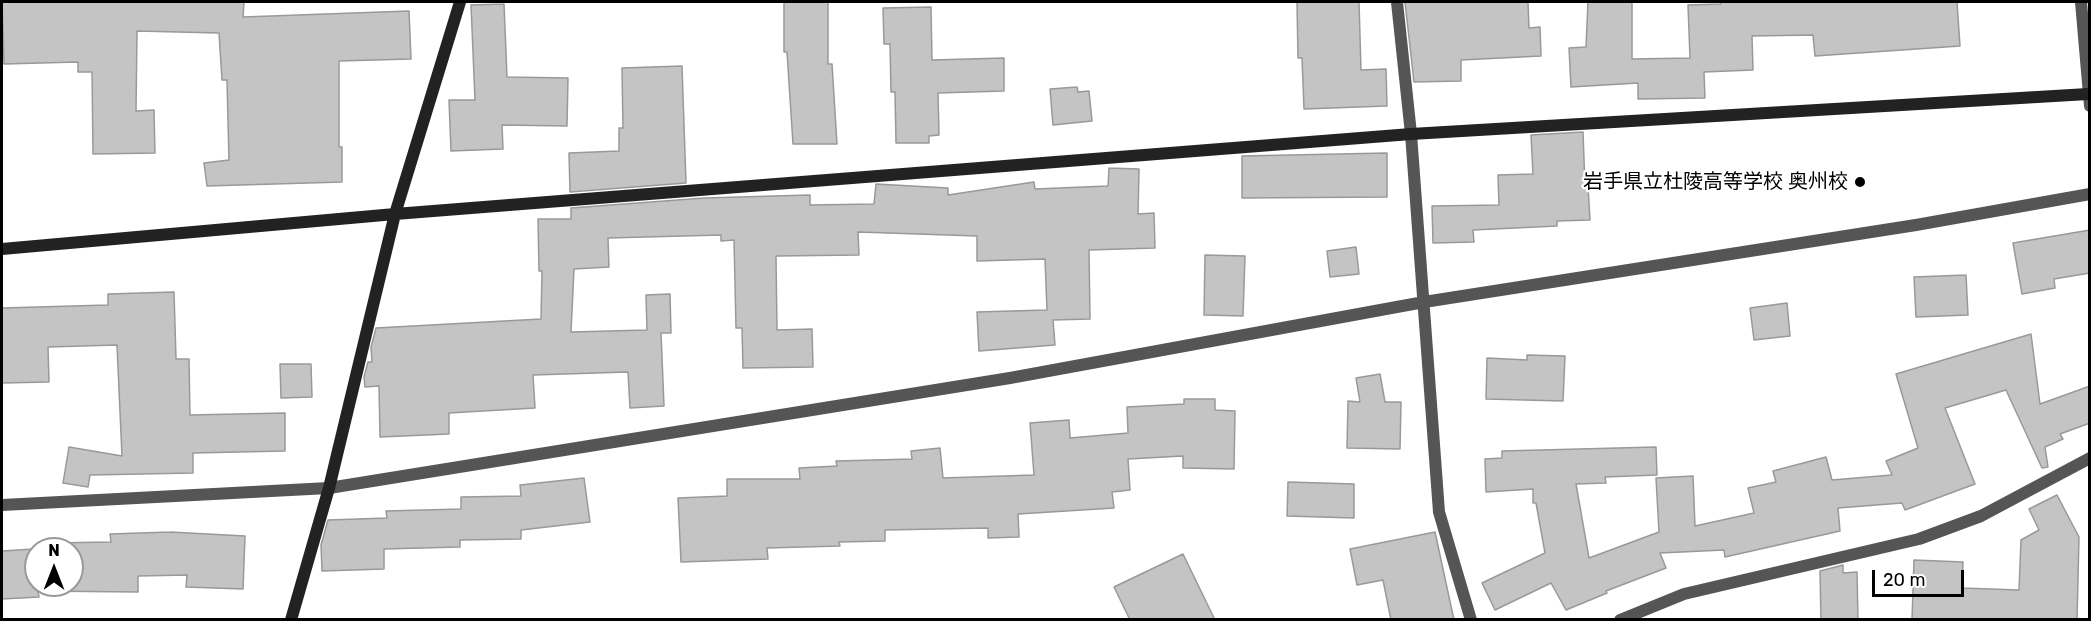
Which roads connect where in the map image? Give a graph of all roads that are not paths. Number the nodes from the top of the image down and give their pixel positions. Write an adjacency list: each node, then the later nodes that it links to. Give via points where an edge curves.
1 (460, 2): 7 (street)
2 (1397, 2): 5 (street)
3 (2081, 2): 4 (street)
4 (2089, 100): 5 (street)
5 (1411, 134): 7 (street); 9 (street)
6 (2090, 194): 9 (street)
7 (395, 214): 8 (street); 11 (street)
8 (2, 249)
9 (1424, 302): 11 (street, via 1010,378); 14 (street, via 1439,512)
10 (2090, 458): 15 (street, via 1981,516 1919,539 1684,594)
11 (329, 488): 12 (street); 13 (street)
12 (2, 505)
13 (291, 620)
14 (1471, 620)
15 (1620, 620)

